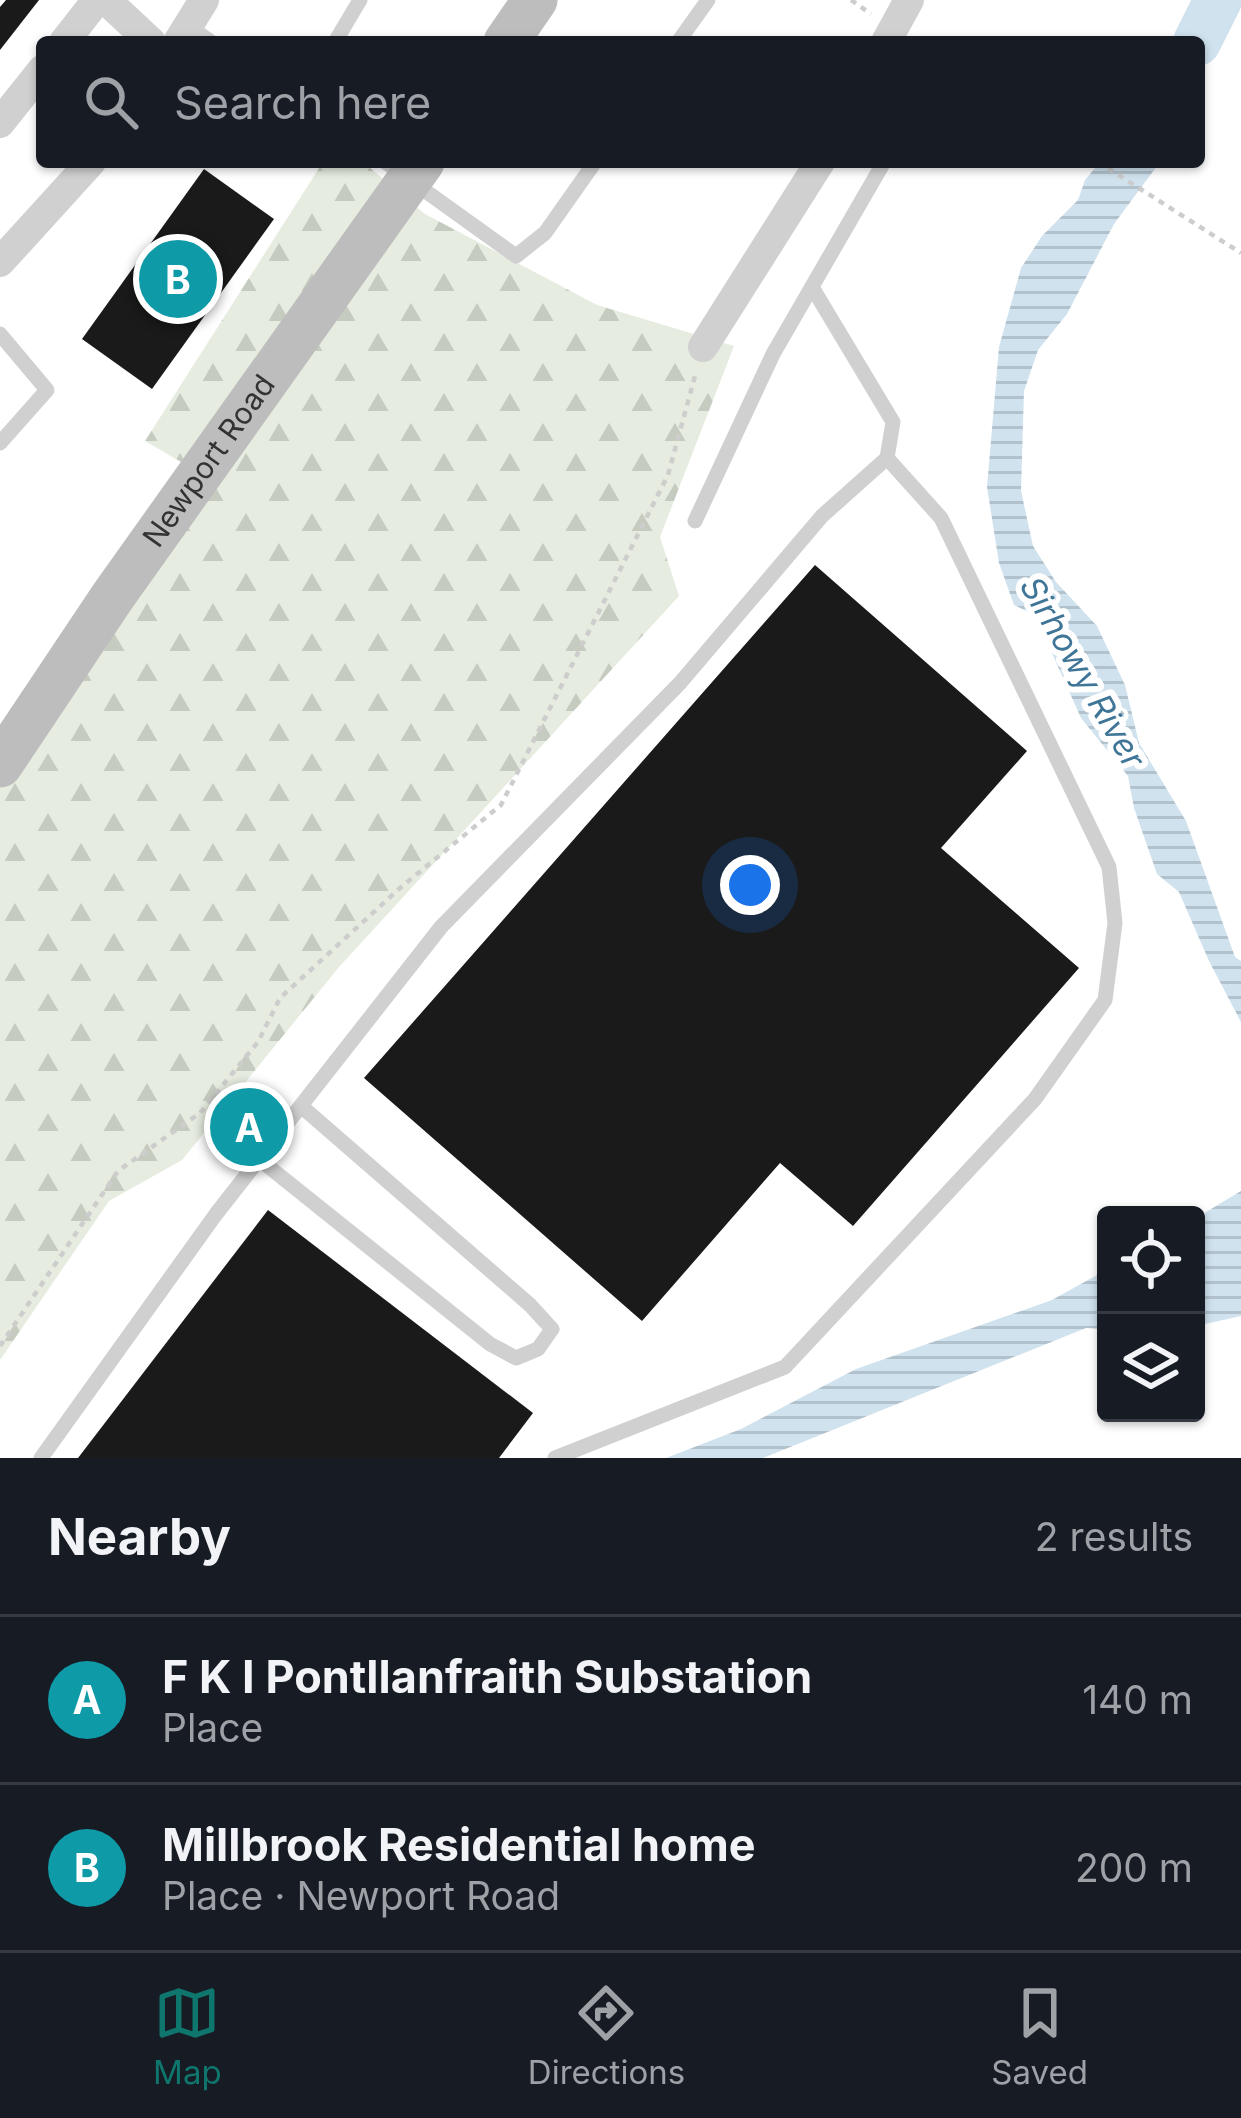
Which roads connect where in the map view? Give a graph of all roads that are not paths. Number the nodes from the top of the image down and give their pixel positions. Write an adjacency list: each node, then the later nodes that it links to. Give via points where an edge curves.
1 (102, 0): 6 (street); 7 (street)
2 (360, 0): 8 (lane)
3 (535, 0): 9 (main road)
4 (707, 0): 10 (lane)
5 (909, 0): 11 (street)
6 (69, 36)
7 (144, 36)
8 (338, 36)
9 (510, 36)
10 (682, 36)
11 (889, 36)
12 (36, 78): 13 (street)
13 (0, 123)
14 (86, 168): 19 (street)
15 (406, 168): 16 (lane, via 516,256 545,233); 26 (main road, Newport Road)
16 (591, 168)
17 (816, 168): 22 (street)
18 (881, 168): 20 (lane)
19 (0, 262)
20 (812, 287): 24 (lane, via 893,422); 25 (lane)
21 (0, 334): 23 (lane, via 47,390)
22 (703, 347)
23 (0, 443)
24 (887, 458): 27 (lane, via 822,516 680,683 441,927); 30 (lane, via 941,518 1109,866 1115,923 1105,1000 1035,1099 784,1367)
25 (695, 520)
26 (0, 765)
27 (301, 1106): 28 (lane); 28 (lane, via 530,1305 552,1329 538,1349 517,1358 490,1344)
28 (260, 1159): 29 (lane)
29 (40, 1458)
30 (555, 1458)

